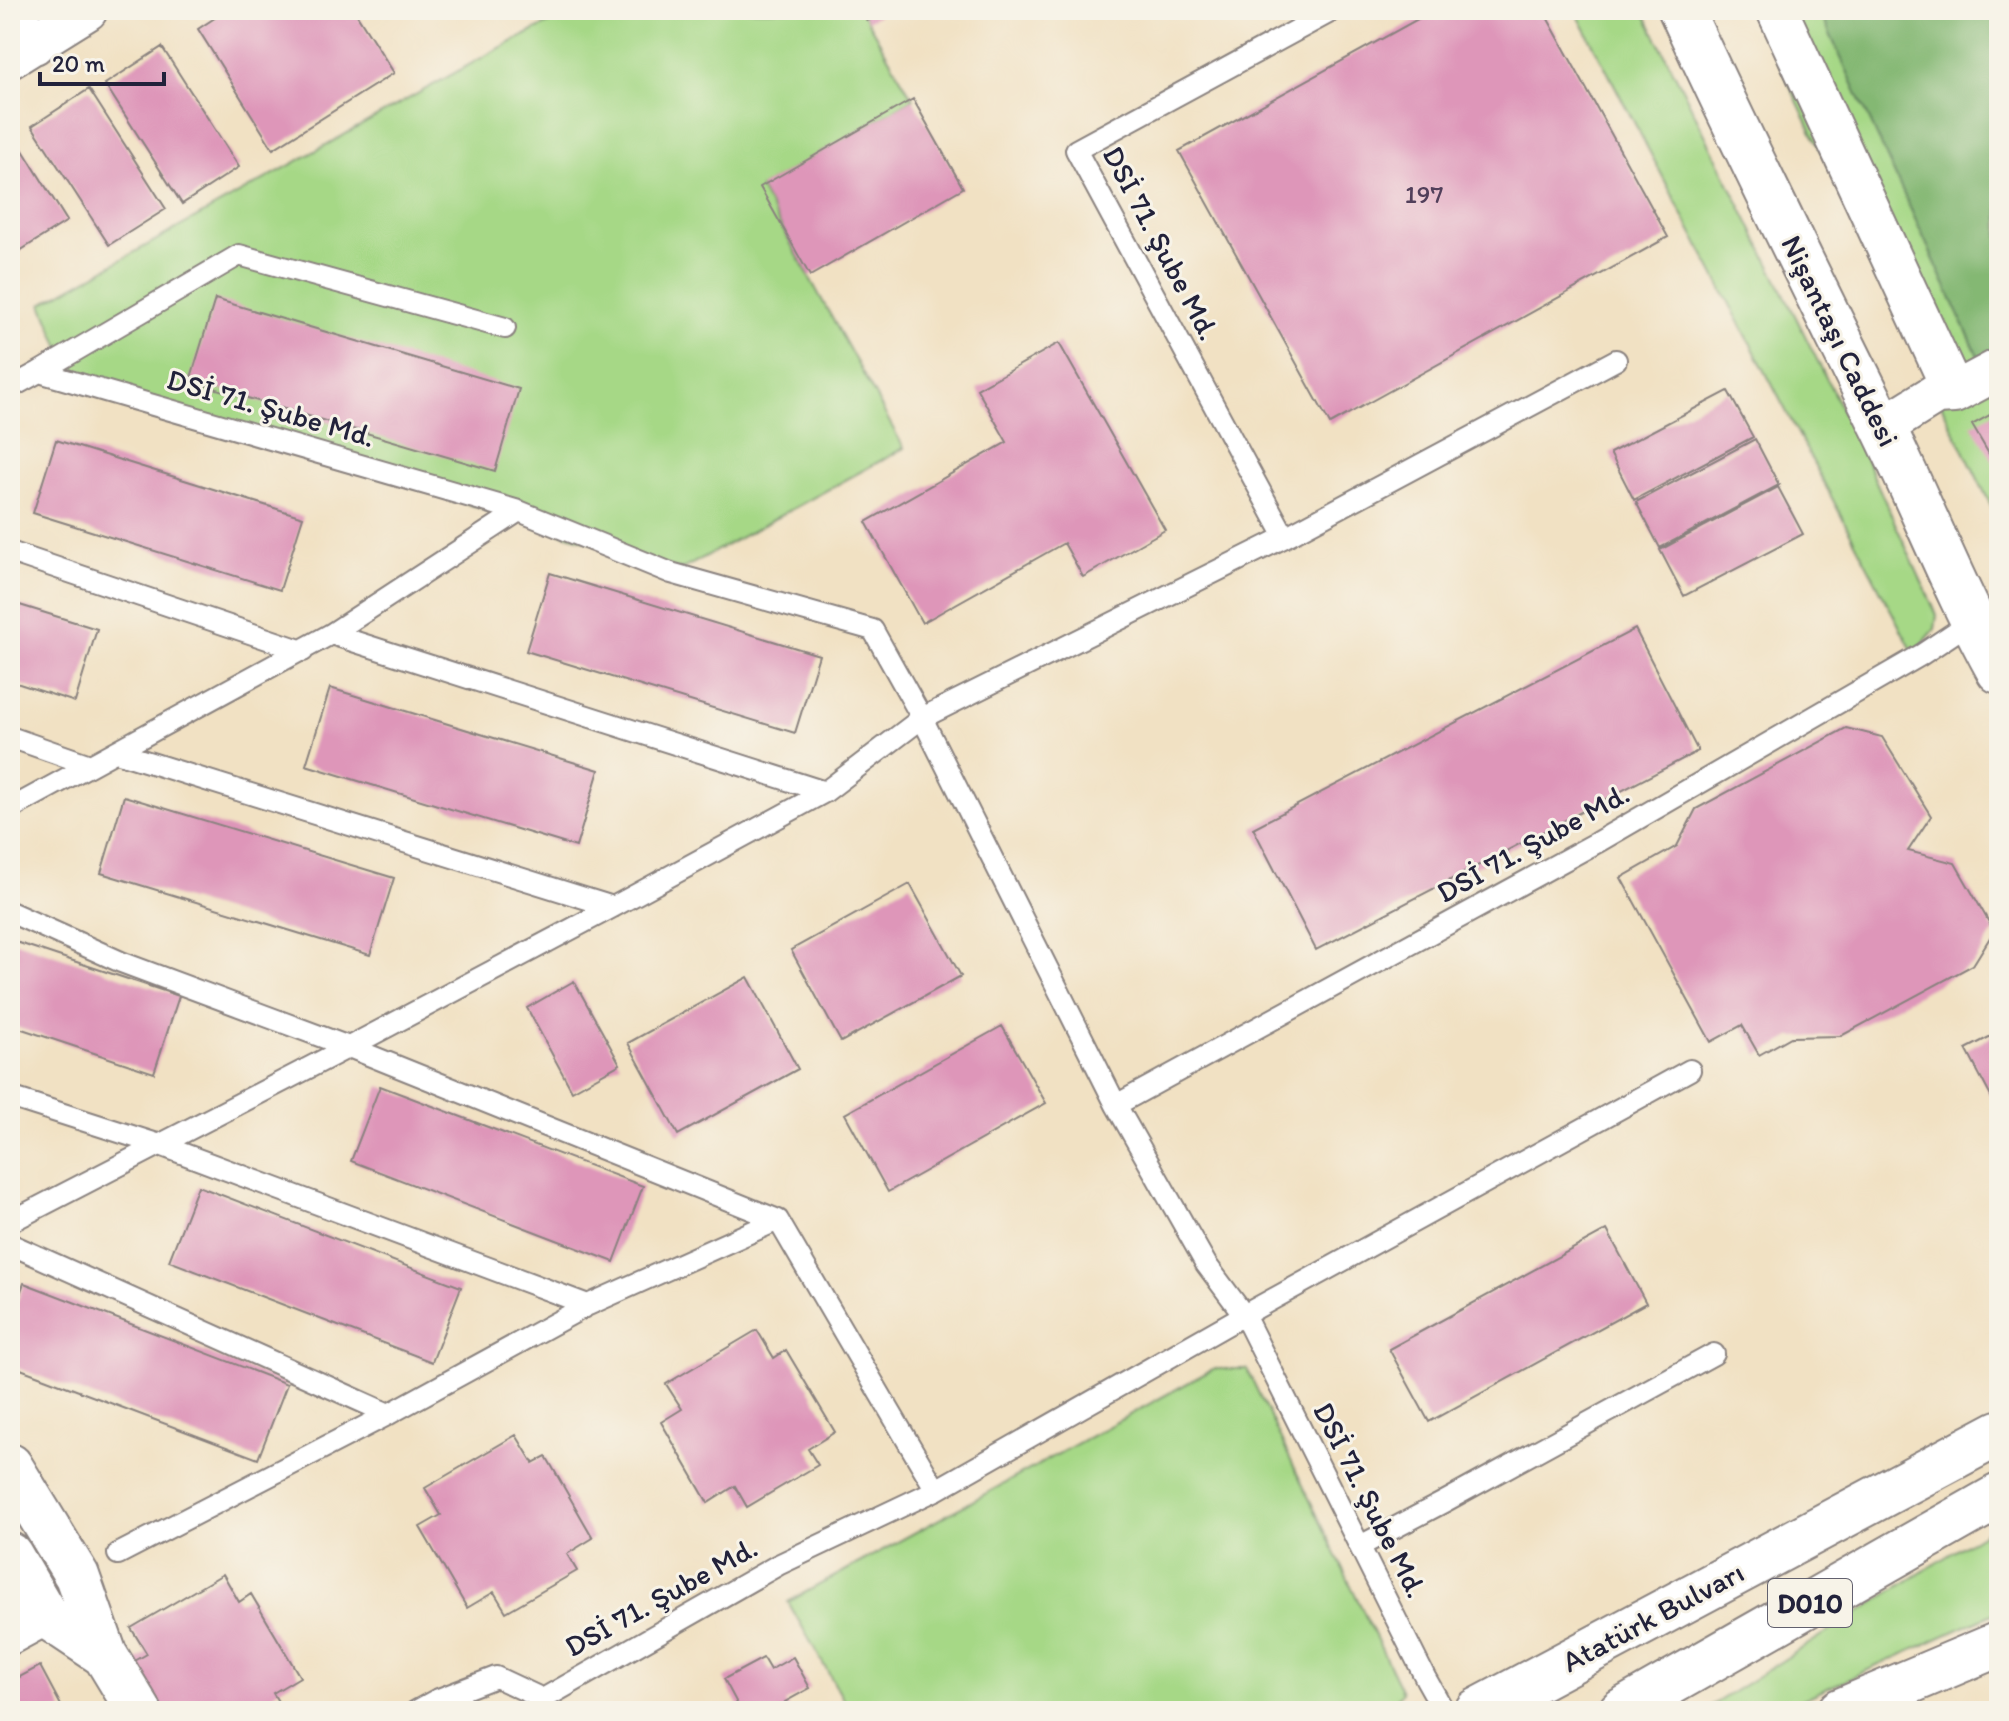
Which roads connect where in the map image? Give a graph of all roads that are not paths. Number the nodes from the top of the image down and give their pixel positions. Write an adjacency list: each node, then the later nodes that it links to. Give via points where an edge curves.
1 (12, 10): 6 (street)
2 (87, 10): 6 (street)
3 (1334, 10): 15 (lane, DSİ 71. Şube Md., via 1076,150)
4 (1681, 10): 13 (main road, Nişantaşı Caddesi)
5 (1777, 10): 12 (street)
6 (22, 51)
7 (505, 328): 10 (lane, via 239,255)
8 (1616, 360): 15 (lane)
9 (1999, 369): 12 (street)
10 (39, 372): 11 (lane); 14 (lane, DSİ 71. Şube Md.)
11 (10, 388)
12 (1954, 393): 13 (street, via 1936,394)
13 (1883, 427): 17 (main road, Nişantaşı Caddesi)
14 (519, 511): 18 (lane); 21 (lane, DSİ 71. Şube Md., via 671,573 873,630)
15 (1285, 537): 21 (lane)
16 (10, 552): 19 (lane)
17 (1972, 621): 20 (main road, Nişantaşı Caddesi); 32 (lane, DSİ 71. Şube Md., via 1596,843)
18 (331, 634): 19 (lane); 25 (lane)
19 (303, 651): 23 (lane)
20 (1999, 671)
21 (922, 718): 25 (lane); 32 (lane, DSİ 71. Şube Md.)
22 (10, 737): 24 (lane)
23 (116, 752): 24 (lane); 27 (lane)
24 (90, 765): 26 (lane)
25 (825, 792): 27 (lane)
26 (10, 809)
27 (613, 907): 29 (lane)
28 (10, 912): 29 (lane, via 121,962)
29 (349, 1047): 33 (lane); 34 (lane)
30 (1690, 1070): 38 (lane, DSİ 71. Şube Md.)
31 (10, 1097): 33 (lane)
32 (1116, 1105): 38 (lane, DSİ 71. Şube Md., via 1206,1264)
33 (160, 1145): 35 (lane); 37 (lane)
34 (778, 1220): 37 (lane); 43 (lane)
35 (10, 1222)
36 (10, 1244): 40 (lane)
37 (588, 1305): 40 (lane)
38 (1244, 1315): 43 (lane, DSİ 71. Şube Md.); 45 (lane, DSİ 71. Şube Md.)
39 (1714, 1354): 45 (lane)
40 (389, 1414): 46 (lane)
41 (1999, 1433): 54 (main road, Atatürk Bulvarı)
42 (10, 1466): 50 (main road, via 77,1576)
43 (936, 1490): 52 (lane, DSİ 71. Şube Md., via 778,1565 543,1699 496,1677)
44 (1999, 1496): 55 (main road, Atatürk Bulvarı / D010)
45 (1360, 1546): 53 (lane, DSİ 71. Şube Md.)
46 (118, 1554)
47 (10, 1555): 48 (main road)
48 (27, 1624): 50 (main road)
49 (1999, 1644): 56 (main road)
50 (105, 1655): 51 (main road)
51 (139, 1711)
52 (416, 1711)
53 (1444, 1711)
54 (1477, 1711)
55 (1621, 1711)
56 (1840, 1711)

